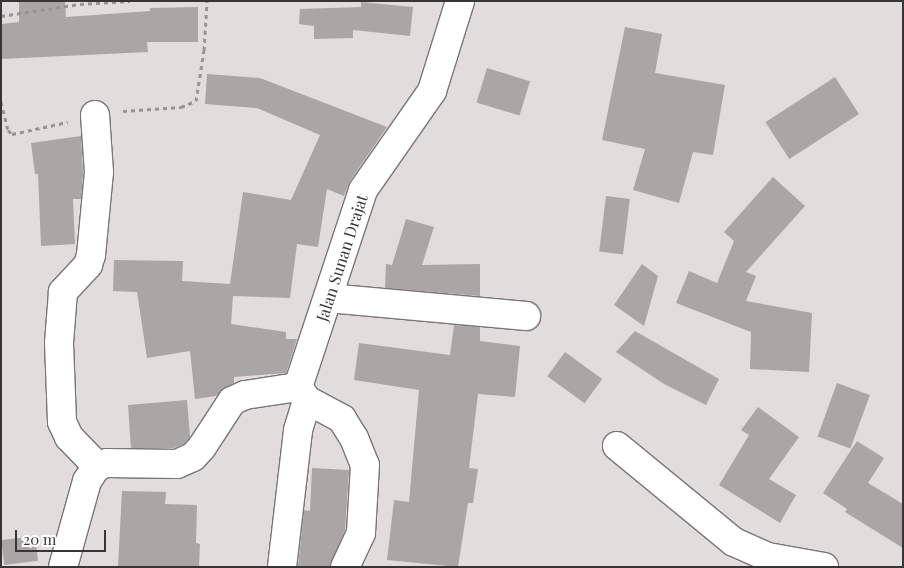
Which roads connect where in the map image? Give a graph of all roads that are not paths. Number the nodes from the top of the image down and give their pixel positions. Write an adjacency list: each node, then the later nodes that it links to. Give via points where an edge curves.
1 (460, 1): 3 (street, Jalan Sunan Drajat, via 432,91 363,190)
2 (95, 115): 7 (street, via 99,172 92,255 88,266 63,292 59,343 64,431)
3 (328, 298): 4 (street); 5 (street, Jalan Sunan Drajat)
4 (526, 316)
5 (303, 393): 7 (street, via 245,395 232,401 202,447 193,457 177,464 107,463); 9 (street, Jalan Sunan Drajat); 10 (street, via 342,419 365,465 361,533)
6 (617, 446): 11 (street, via 734,542 768,557)
7 (97, 466): 8 (street, via 87,481)
8 (63, 567)
9 (282, 567)
10 (345, 567)
11 (824, 567)

